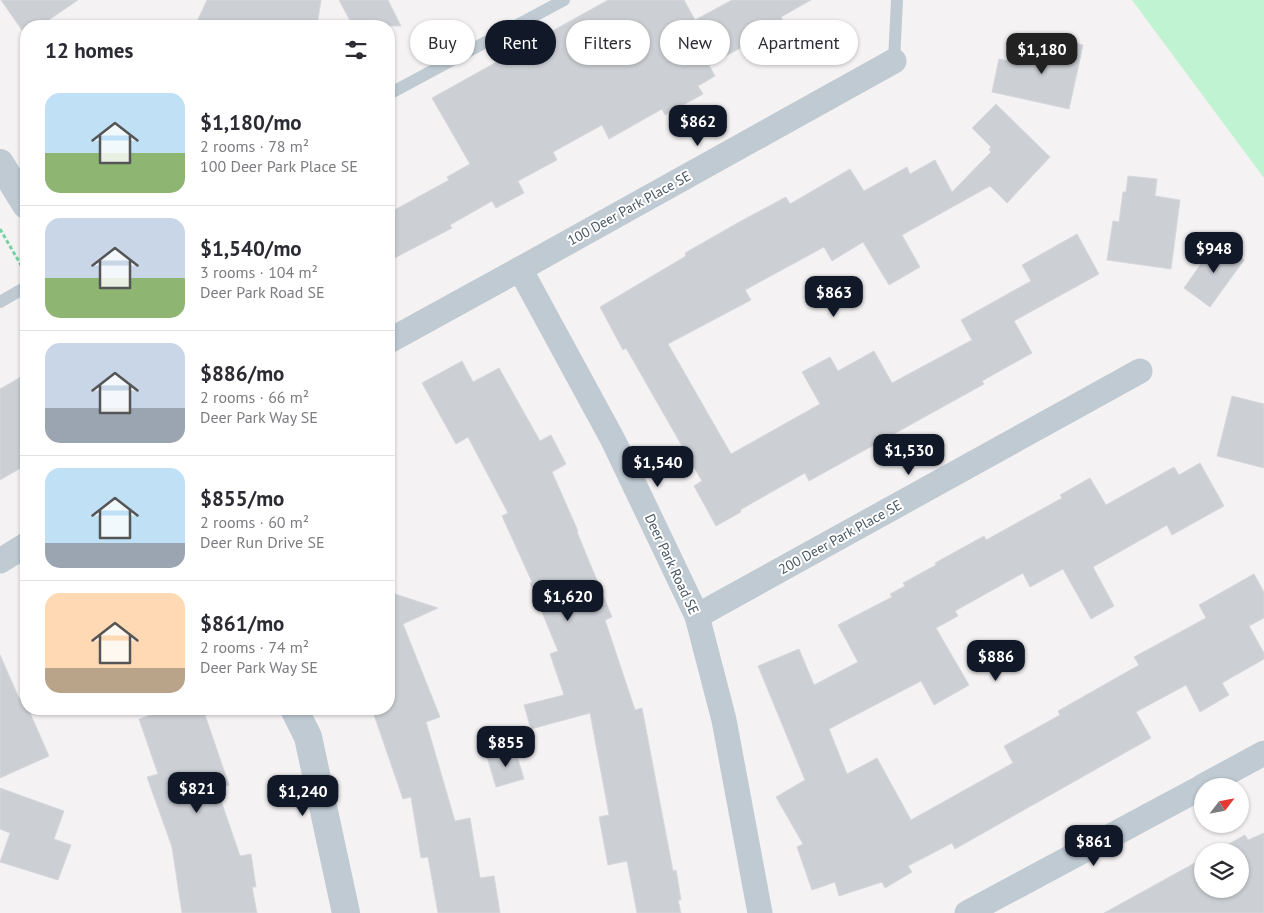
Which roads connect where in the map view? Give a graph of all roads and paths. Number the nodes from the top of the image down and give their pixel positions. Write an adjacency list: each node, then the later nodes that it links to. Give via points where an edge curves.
1 (564, 0): 4 (lane)
2 (897, 0): 3 (lane)
3 (894, 61): 9 (street, 100 Deer Park Place SE)
4 (395, 91)
5 (0, 163): 6 (street)
6 (20, 195)
7 (0, 230): 8 (path)
8 (20, 263)
9 (520, 269): 12 (street); 16 (street, Deer Park Road SE, via 613,440)
10 (20, 290): 11 (lane)
11 (0, 302)
12 (395, 338)
13 (1140, 371): 16 (street, 200 Deer Park Place SE)
14 (20, 548): 15 (street)
15 (0, 560)
16 (697, 616): 22 (street, Deer Park Road SE, via 724,720)
17 (297, 715): 21 (street, via 308,737)
18 (1264, 754): 19 (street)
19 (1218, 778)
20 (1194, 791): 23 (street)
21 (346, 913)
22 (760, 913)
23 (967, 913)

